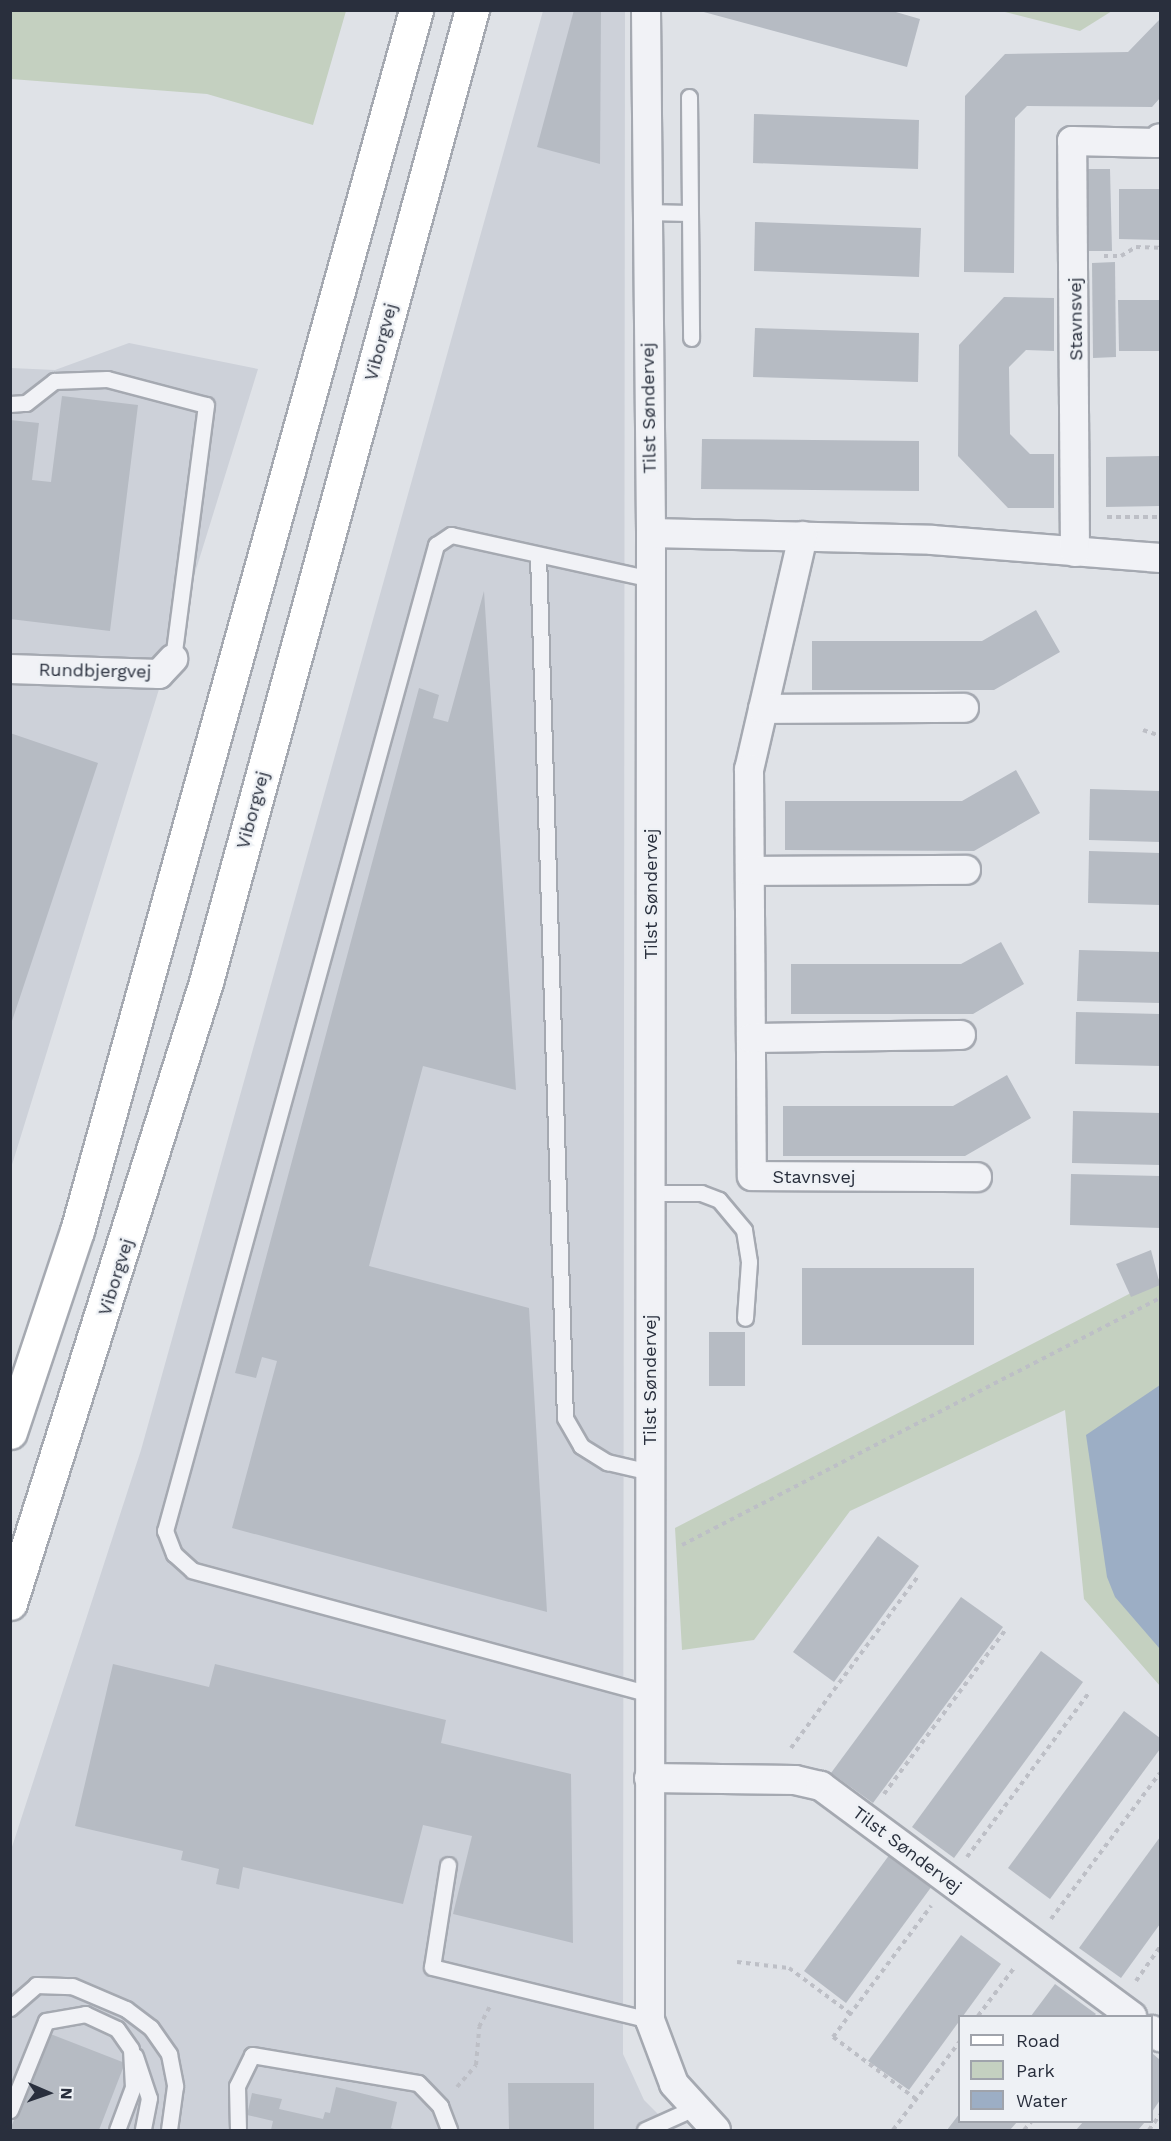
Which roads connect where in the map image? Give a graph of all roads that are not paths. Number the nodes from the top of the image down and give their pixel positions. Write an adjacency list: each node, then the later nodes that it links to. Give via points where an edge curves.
1 (416, 10): 27 (main road, via 77,1231)
2 (472, 10): 29 (main road, Viborgvej, via 206,982)
3 (646, 10): 6 (street, Tilst Søndervej)
4 (689, 97): 7 (lane)
5 (1161, 138): 12 (street, Stavnsvej, via 1156,143 1072,141 1071,256 1077,273)
6 (647, 212): 7 (lane); 10 (street, Tilst Søndervej)
7 (689, 213): 8 (lane)
8 (691, 338)
9 (10, 404): 16 (lane, via 26,403 54,381 107,378 206,405)
10 (651, 533): 11 (street); 15 (street, Tilst Søndervej)
11 (803, 536): 12 (street); 18 (street, Stavnsvej)
12 (1075, 552): 14 (street)
13 (538, 555): 15 (lane); 28 (lane, via 564,1418 581,1446 607,1462); 30 (lane, via 452,535 436,545 165,1531 174,1554 192,1570)
14 (1161, 558)
15 (651, 579): 25 (street, Tilst Søndervej)
16 (173, 659): 17 (street, Rundbjergvej, via 159,674)
17 (10, 669)
18 (763, 708): 19 (street); 21 (street, Stavnsvej, via 749,769)
19 (964, 708)
20 (966, 870): 21 (street)
21 (750, 871): 23 (street, Stavnsvej)
22 (961, 1035): 23 (street)
23 (751, 1038): 24 (street, Stavnsvej, via 752,1176)
24 (977, 1177)
25 (650, 1193): 26 (lane, via 701,1193 719,1200 744,1230 749,1262); 28 (street, Tilst Søndervej)
26 (745, 1318)
27 (10, 1432)
28 (650, 1472): 30 (street, Tilst Søndervej)
29 (10, 1604)
30 (650, 1694): 31 (street, Tilst Søndervej)
31 (649, 1778): 34 (street, Tilst Søndervej, via 786,1780 821,1786); 35 (street, Tilst Søndervej)
32 (448, 1864): 35 (lane, via 432,1967)
33 (10, 2008): 41 (lane, via 36,1985 72,1986 102,1995 143,2022 169,2054 175,2086)
34 (1131, 2015)
35 (651, 2020): 37 (street, Tilst Søndervej, via 664,2066)
36 (130, 2049): 38 (lane, via 117,2030 95,2017 58,2015 44,2026); 39 (lane, via 133,2087); 40 (lane, via 146,2075 149,2098)
37 (694, 2108): 44 (lane); 45 (street, Tilst Søndervej)
38 (10, 2110)
39 (117, 2130)
40 (143, 2130)
41 (169, 2130)
42 (238, 2130): 43 (lane, via 237,2086 252,2055 418,2083 440,2106)
43 (449, 2130)
44 (645, 2130)
45 (716, 2130)

